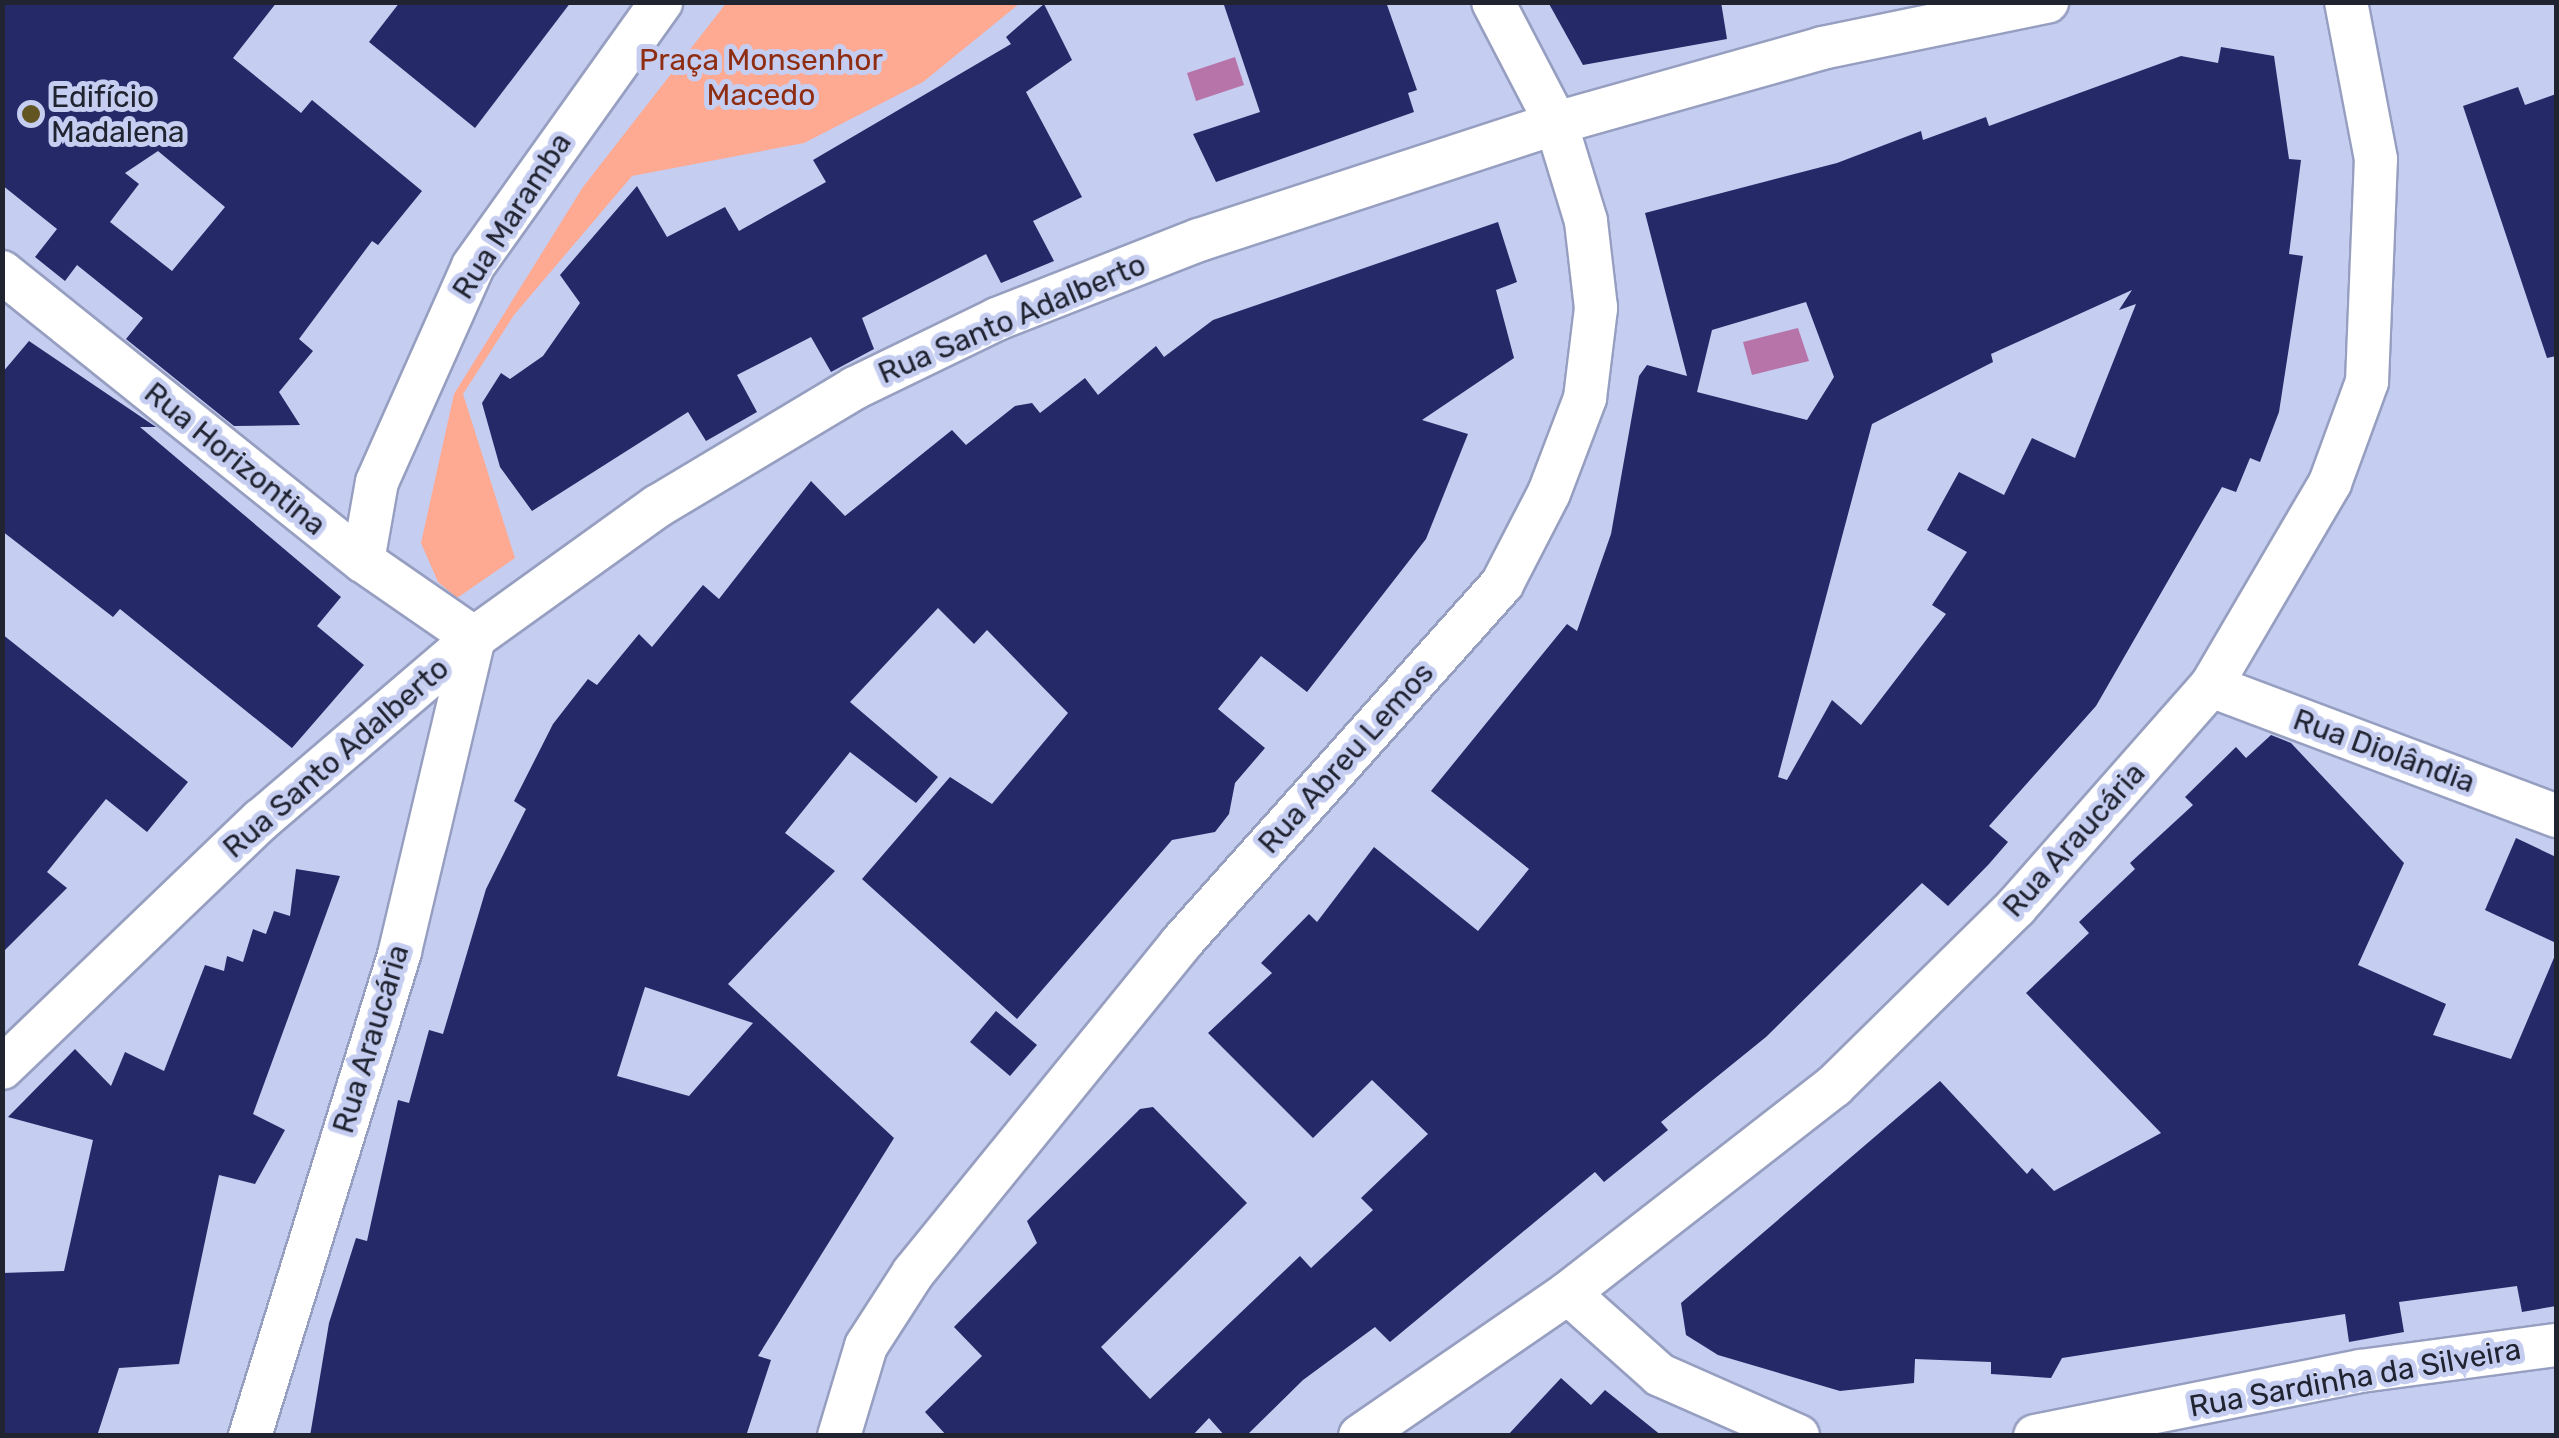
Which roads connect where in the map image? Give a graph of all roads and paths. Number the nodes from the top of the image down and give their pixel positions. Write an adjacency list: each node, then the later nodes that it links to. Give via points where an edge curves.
1 (661, 2): 7 (street, Rua Maramba, via 473,266 390,446)
2 (1493, 2): 5 (street, Rua Abreu Lemos)
3 (2047, 2): 5 (street, Rua Santo Adalberto, via 1822,48)
4 (2346, 2): 9 (street, Rua Araucária, via 2376,159 2378,273 2366,382 2330,484)
5 (1556, 123): 8 (street, Rua Santo Adalberto, via 1199,240 997,319 856,388 658,506); 15 (street, Rua Abreu Lemos, via 1586,221 1596,308 1585,398 1502,584 1181,943 913,1273 866,1346)
6 (2, 272): 7 (street, Rua Horizontina)
7 (363, 562): 8 (street, Rua Horizontina)
8 (474, 638): 11 (street, Rua Santo Adalberto, via 261,820); 14 (street, Rua Araucária, via 400,952)
9 (2211, 686): 10 (street, Rua Diolândia); 12 (street, Rua Araucária, via 2016,907 1834,1086)
10 (2556, 816)
11 (2, 1068)
12 (1568, 1293): 16 (street, Rua Araucária); 17 (street, via 1660,1375)
13 (2556, 1345): 18 (street, Rua Sardinha da Silveira, via 2362,1371)
14 (250, 1436)
15 (839, 1436)
16 (1360, 1436)
17 (1798, 1436)
18 (2036, 1436)

